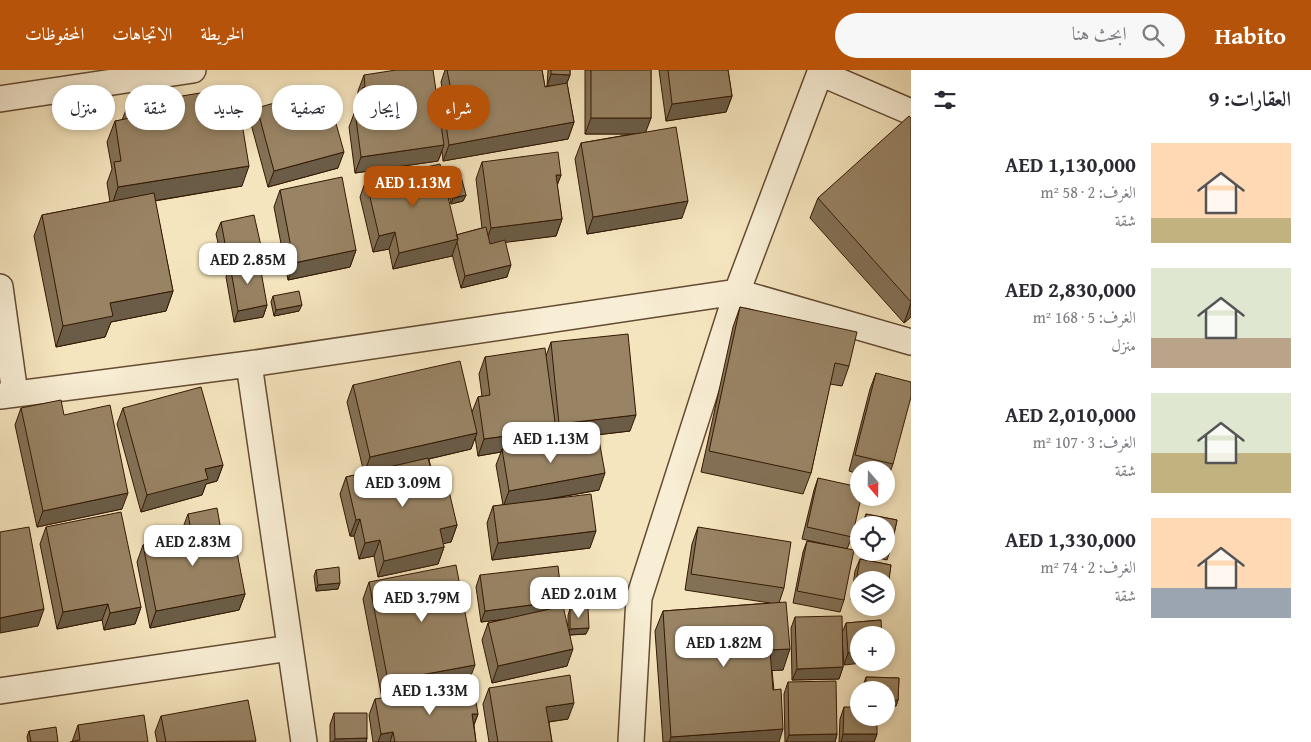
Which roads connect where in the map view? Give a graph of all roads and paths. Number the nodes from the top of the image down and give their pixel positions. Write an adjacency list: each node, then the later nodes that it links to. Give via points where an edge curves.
1 (193, 70): 3 (street)
2 (821, 72): 4 (street); 6 (street)
3 (0, 99)
4 (911, 112)
5 (0, 287): 9 (street)
6 (737, 292): 7 (street); 8 (street); 13 (street, via 640,598)
7 (911, 342)
8 (249, 364): 9 (street); 10 (street)
9 (7, 395)
10 (290, 648): 11 (street); 12 (street)
11 (0, 691)
12 (304, 742)
13 (631, 742)

